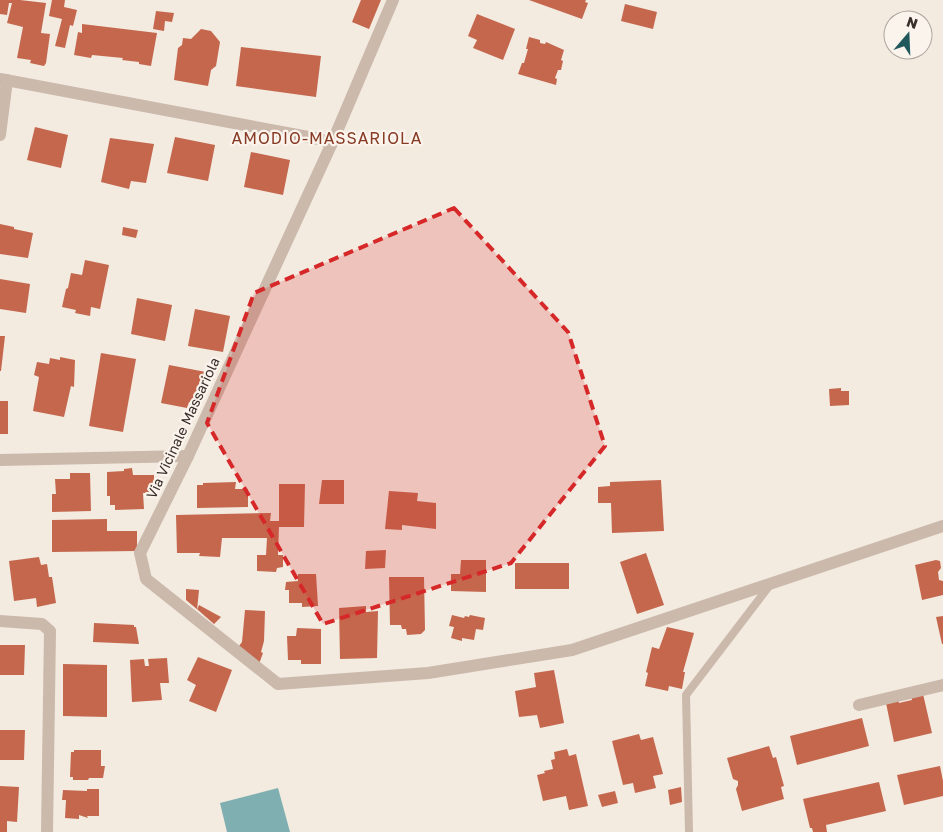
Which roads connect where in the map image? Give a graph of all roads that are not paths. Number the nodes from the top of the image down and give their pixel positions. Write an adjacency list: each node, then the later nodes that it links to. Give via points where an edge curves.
1 (393, 0): 4 (street, Via Vicinale Massariola)
2 (4, 79): 3 (street); 4 (street)
3 (0, 135)
4 (332, 143): 5 (street, Via Vicinale Massariola)
5 (188, 456): 6 (street); 8 (street, Via Vicinale Massariola, via 140,553 146,579 278,684 428,673 572,650)
6 (0, 460)
7 (943, 526): 8 (street, Via Vicinale Massariola)
8 (770, 585): 13 (lane, via 686,695)
9 (0, 621): 12 (street, via 42,624 50,631)
10 (943, 685): 11 (street)
11 (859, 705)
12 (46, 832)
13 (689, 832)

